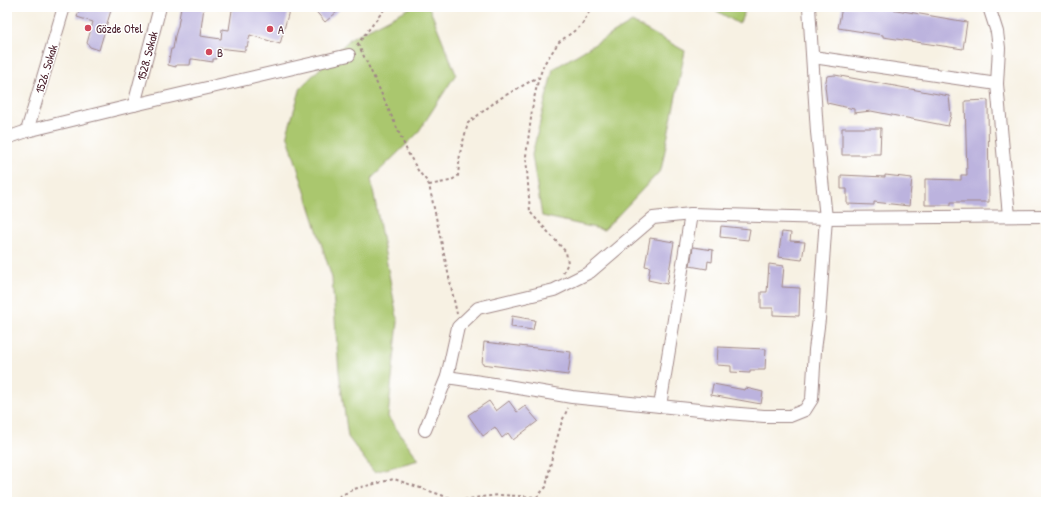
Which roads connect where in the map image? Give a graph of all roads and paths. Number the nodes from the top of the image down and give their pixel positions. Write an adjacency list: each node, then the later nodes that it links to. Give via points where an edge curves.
1 (64, 7): 13 (street, 1526. Sokak)
2 (160, 7): 12 (street, 1528. Sokak)
3 (386, 7): 7 (path)
4 (592, 7): 10 (path, via 581,26 560,42 544,64)
5 (809, 7): 9 (street)
6 (990, 7): 11 (street, via 999,48)
7 (358, 44): 8 (path); 15 (path, via 408,153)
8 (348, 55): 12 (street)
9 (813, 57): 11 (street); 19 (street)
10 (539, 77): 15 (path, via 499,99 468,124 460,153 458,176 450,181); 20 (path, via 526,156 527,177 530,212 566,252 568,263)
11 (997, 84): 17 (street)
12 (134, 105): 13 (street)
13 (27, 131): 14 (street)
14 (9, 136)
15 (429, 185): 21 (path)
16 (691, 214): 19 (street); 20 (street, via 653,218 590,272); 24 (street)
17 (1009, 216): 18 (street); 19 (street)
18 (1046, 216)
19 (826, 218): 24 (street, via 812,400 805,410 790,416 764,416)
20 (554, 290): 21 (street, via 478,308)
21 (458, 327): 22 (street)
22 (447, 377): 23 (street); 25 (street)
23 (572, 397): 24 (street); 26 (path, via 562,421 546,486 537,497 500,495 463,500 394,479 354,489)
24 (660, 406)
25 (425, 430)
26 (328, 502)

